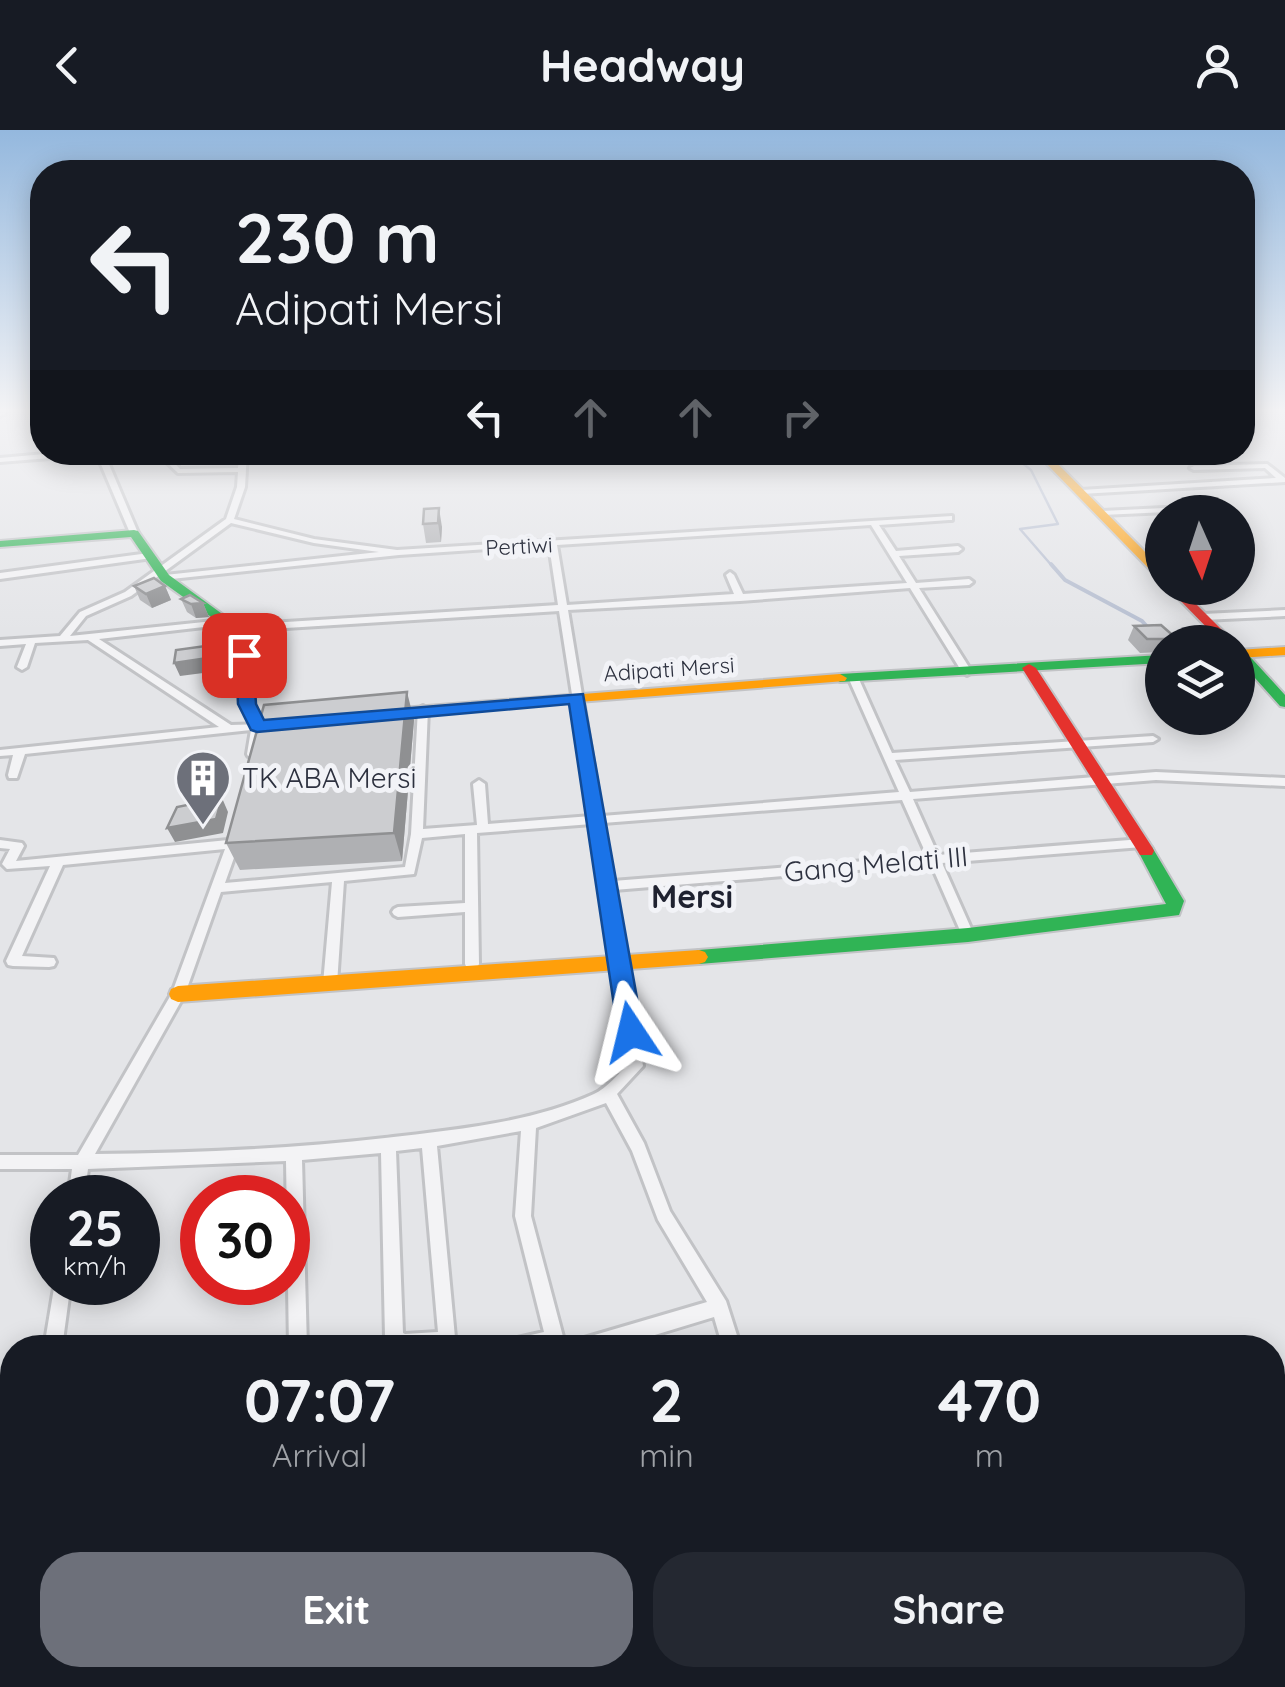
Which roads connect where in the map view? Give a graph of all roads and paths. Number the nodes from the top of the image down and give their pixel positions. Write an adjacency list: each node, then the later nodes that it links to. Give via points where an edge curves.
1 (114, 486): 11 (street)
2 (238, 486): 9 (street)
3 (1075, 486): 5 (street)
4 (1188, 486): 5 (street)
5 (1081, 492): 7 (street)
6 (1145, 511): 7 (street)
7 (1102, 512): 18 (street)
8 (949, 518): 10 (street, Pertiwi)
9 (230, 520): 15 (street, via 314,541); 21 (street, via 176,561)
10 (874, 524): 13 (street, Pertiwi); 16 (street)
11 (134, 532): 12 (street); 17 (street)
12 (0, 544)
13 (553, 544): 15 (street, Pertiwi); 26 (street)
14 (958, 550): 16 (street)
15 (400, 552): 21 (street, Pertiwi)
16 (894, 554): 23 (street)
17 (149, 556): 20 (street); 21 (street)
18 (1145, 557)
19 (730, 575): 24 (street)
20 (0, 576)
21 (168, 576): 30 (street); 31 (street, via 83,614)
22 (969, 582): 23 (street)
23 (916, 587): 24 (street); 41 (street)
24 (740, 598): 26 (street)
25 (1190, 605): 28 (street)
26 (562, 608): 30 (street); 44 (street)
27 (1285, 613): 28 (street)
28 (1203, 618): 29 (street)
29 (1210, 625)
30 (242, 628): 32 (street); 47 (street, via 247,704)
31 (65, 636): 32 (street); 33 (street)
32 (90, 637): 48 (street)
33 (32, 640): 34 (street); 38 (street)
34 (0, 643)
35 (1255, 651): 36 (street)
36 (1285, 651)
37 (1145, 660): 39 (street, Adipati Mersi)
38 (22, 667)
39 (1029, 668): 41 (street, Adipati Mersi); 50 (street)
40 (1255, 670): 43 (street)
41 (967, 672): 42 (street, Adipati Mersi)
42 (854, 677): 44 (street, Adipati Mersi); 53 (street)
43 (1282, 696)
44 (577, 698): 45 (street, Adipati Mersi); 60 (street)
45 (423, 709): 46 (street, Adipati Mersi); 63 (street)
46 (371, 714)
47 (277, 724): 48 (street); 55 (street)
48 (231, 730): 51 (street)
49 (1152, 739): 50 (street)
50 (1080, 744): 53 (street); 56 (street)
51 (20, 751): 52 (street); 54 (street)
52 (0, 753)
53 (889, 756): 59 (street)
54 (13, 775)
55 (247, 777)
56 (1103, 780): 57 (street); 59 (street); 64 (street)
57 (1285, 782)
58 (479, 784): 62 (street)
59 (906, 796): 60 (street); 67 (street)
60 (598, 820): 62 (street); 71 (street)
61 (237, 827): 66 (street)
62 (477, 830): 63 (street); 73 (street)
63 (417, 834): 70 (street, via 410,871)
64 (1142, 843): 67 (street, Gang Melati III); 75 (street, via 1175,901 1172,910)
65 (0, 844): 69 (street, via 18,846)
66 (234, 844): 68 (street); 72 (street)
67 (935, 858): 71 (street, Gang Melati III); 75 (street)
68 (58, 862): 69 (street); 76 (street, via 12,963)
69 (4, 864)
70 (338, 879): 72 (street); 79 (street)
71 (610, 886): 78 (street)
72 (228, 888): 80 (street)
73 (470, 907): 74 (street); 77 (street)
74 (398, 912)
75 (968, 935): 78 (street)
76 (50, 962)
77 (472, 964)
78 (619, 964): 79 (street); 81 (street, via 636,1066)
79 (330, 984): 80 (street)
80 (182, 994): 87 (street)
81 (609, 1093): 82 (street); 90 (street, via 640,1148 664,1215)
82 (529, 1125): 83 (street); 95 (street, via 522,1216)
83 (429, 1139): 84 (street); 94 (street)
84 (388, 1144): 85 (street); 93 (street)
85 (294, 1156): 87 (street); 92 (street)
86 (0, 1162): 87 (street)
87 (84, 1164): 88 (street)
88 (81, 1175)
89 (60, 1305): 91 (street)
90 (720, 1307): 96 (street); 97 (street)
91 (55, 1335)
92 (298, 1335)
93 (394, 1335)
94 (447, 1335)
95 (553, 1335)
96 (625, 1335)
97 (728, 1335)

